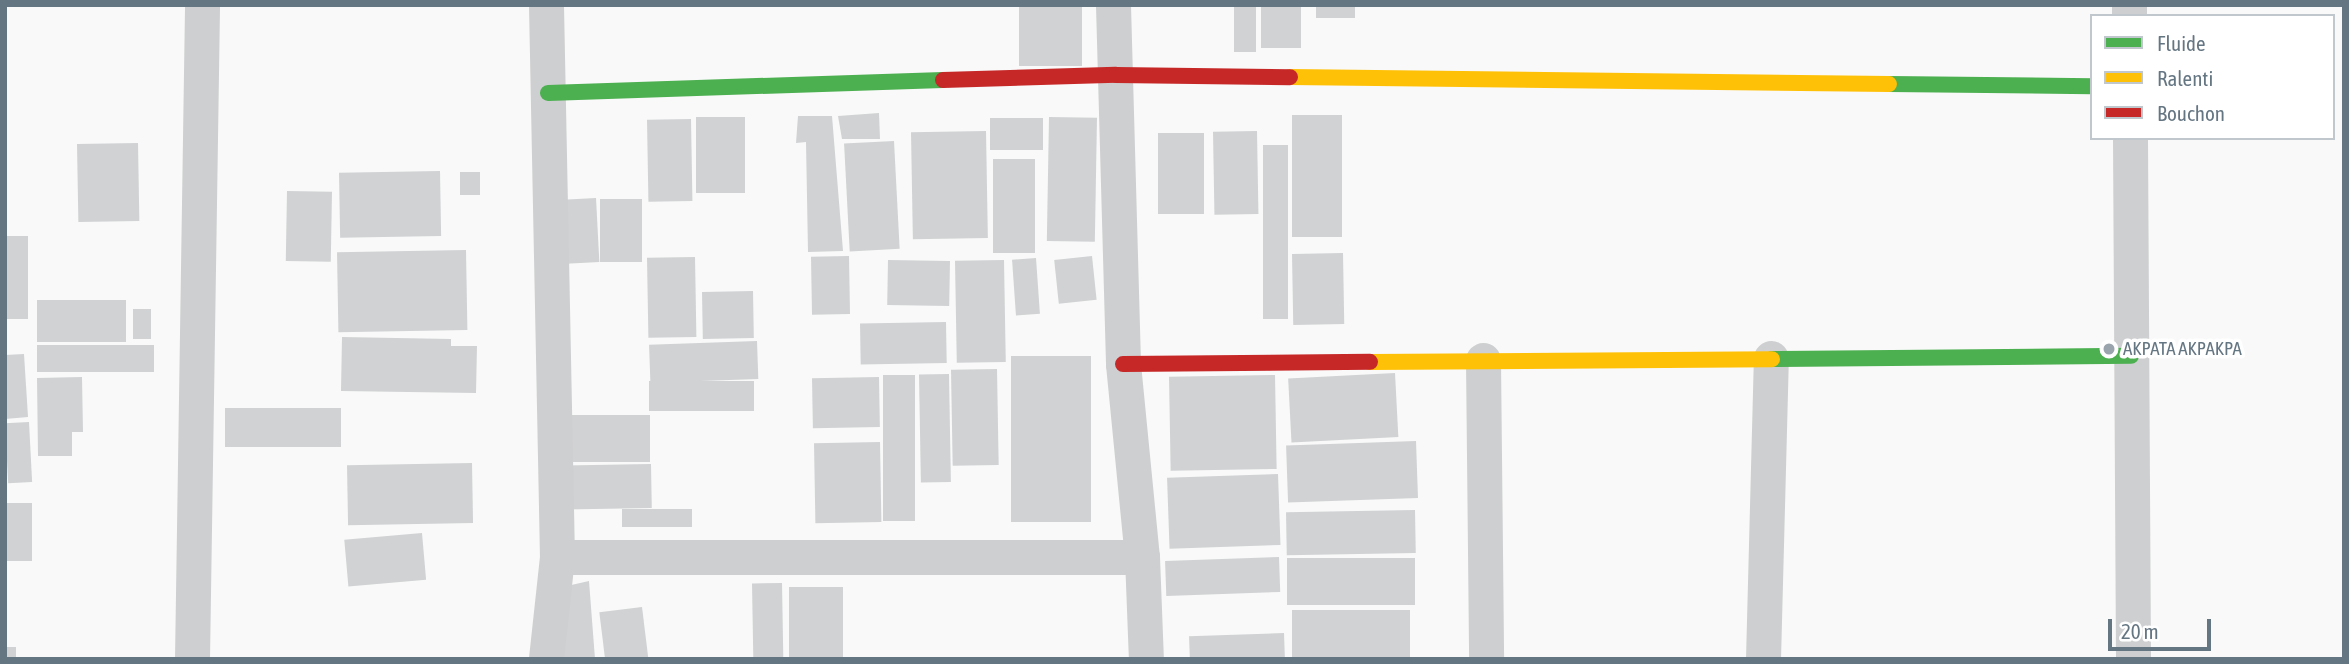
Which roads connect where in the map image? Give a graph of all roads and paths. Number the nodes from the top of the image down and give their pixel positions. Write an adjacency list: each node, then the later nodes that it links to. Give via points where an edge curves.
1 (202, 5): 14 (street)
2 (546, 5): 6 (street)
3 (1114, 5): 4 (street)
4 (1116, 75): 5 (street); 6 (street); 11 (street)
5 (2090, 86)
6 (548, 93): 12 (street)
7 (2130, 140): 8 (street)
8 (2131, 356): 9 (street); 19 (street)
9 (1771, 358): 10 (street); 18 (street)
10 (1483, 360): 11 (street); 17 (street)
11 (1123, 364): 13 (street)
12 (557, 557): 13 (street); 15 (street)
13 (1142, 557): 16 (street)
14 (192, 659)
15 (546, 659)
16 (1146, 659)
17 (1486, 659)
18 (1763, 659)
19 (2133, 659)

